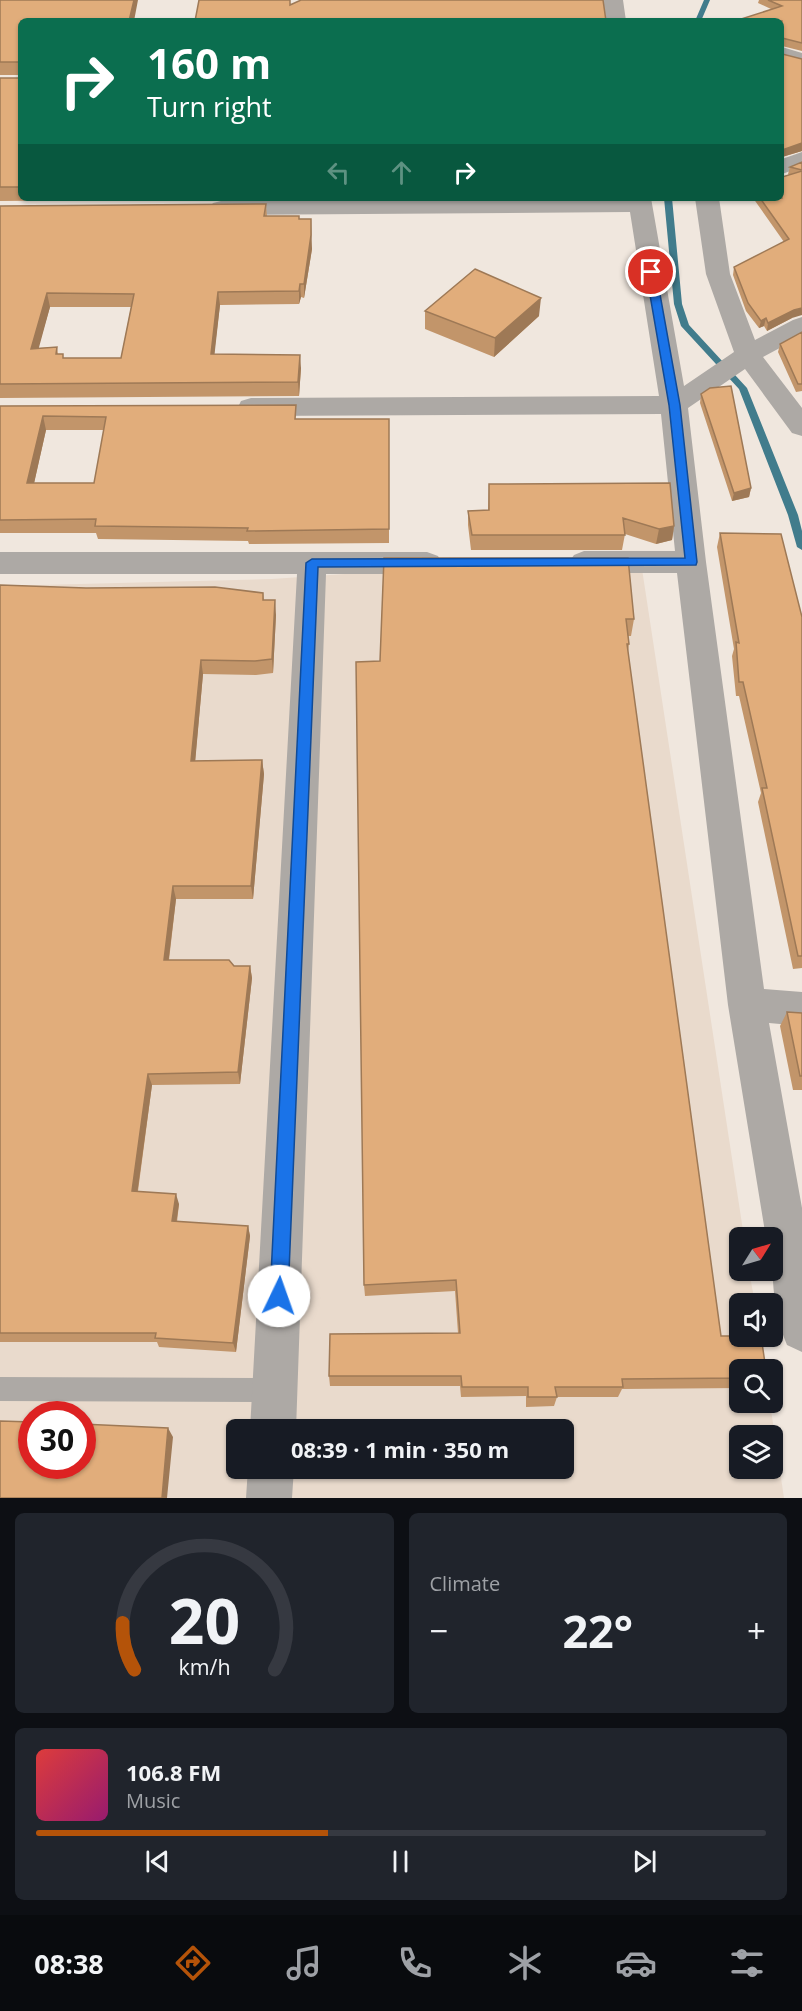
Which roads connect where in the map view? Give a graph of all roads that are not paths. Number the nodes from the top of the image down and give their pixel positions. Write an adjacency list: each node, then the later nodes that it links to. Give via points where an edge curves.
1 (613, 0): 2 (street)
2 (616, 18)
3 (784, 54): 4 (street)
4 (802, 60)
5 (802, 159): 6 (street)
6 (784, 166)
7 (707, 201): 11 (street, via 718,274)
8 (639, 202): 9 (street); 12 (street)
9 (201, 208)
10 (802, 325): 11 (street)
11 (748, 356): 12 (street); 14 (street)
12 (680, 401): 13 (street); 16 (street)
13 (225, 408)
14 (802, 427)
15 (561, 562): 16 (street)
16 (691, 562): 20 (street)
17 (0, 563): 18 (street)
18 (312, 563): 19 (street); 24 (street)
19 (454, 563)
20 (747, 1005): 21 (street); 22 (street)
21 (802, 1009)
22 (802, 1330)
23 (0, 1389): 24 (lane)
24 (274, 1390): 25 (street)
25 (273, 1419)
26 (271, 1479): 27 (street)
27 (270, 1498)

